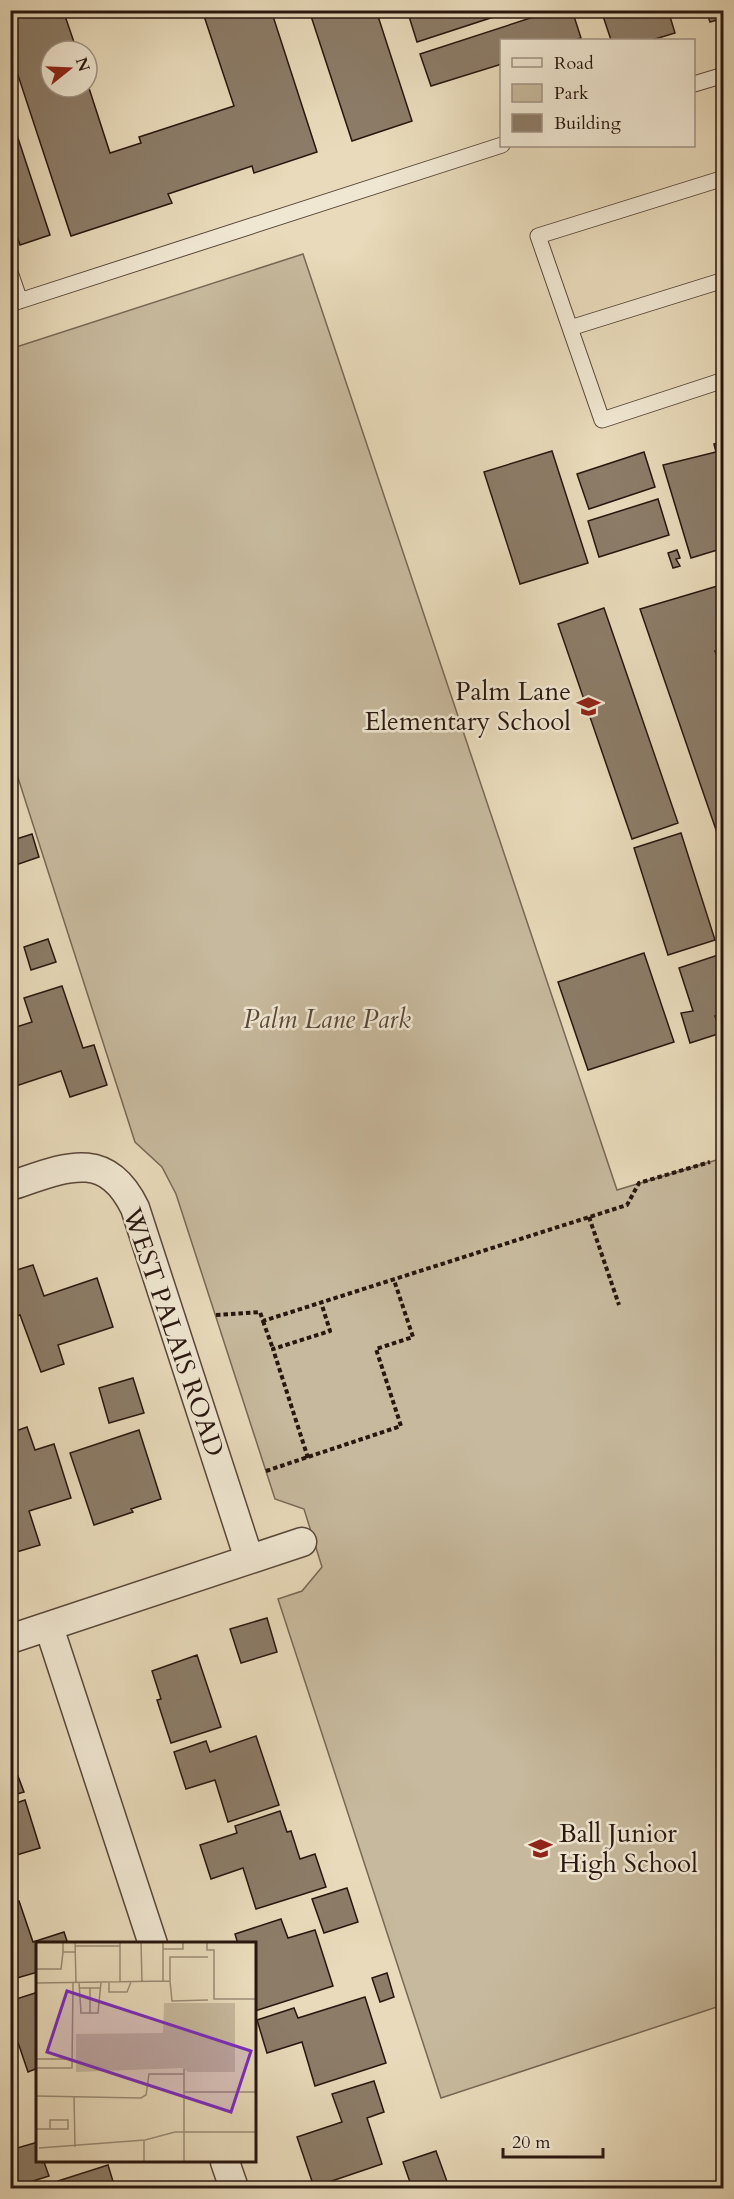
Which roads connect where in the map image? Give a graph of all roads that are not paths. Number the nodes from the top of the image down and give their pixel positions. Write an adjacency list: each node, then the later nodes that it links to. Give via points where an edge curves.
1 (723, 75): 2 (lane)
2 (695, 83)
3 (500, 145): 7 (lane)
4 (723, 178): 8 (lane, via 538,236)
5 (10, 272): 7 (lane)
6 (723, 280): 8 (lane)
7 (15, 303)
8 (570, 328): 9 (lane, via 602,420)
9 (723, 380)
10 (10, 1186): 12 (street, WEST PALAIS ROAD, via 63,1168 85,1167 106,1173 127,1193)
11 (303, 1542): 12 (street)
12 (249, 1559): 13 (street)
13 (49, 1627): 14 (street); 15 (street)
14 (10, 1639)
15 (152, 1942)
16 (225, 2163): 17 (street)
17 (234, 2188)

